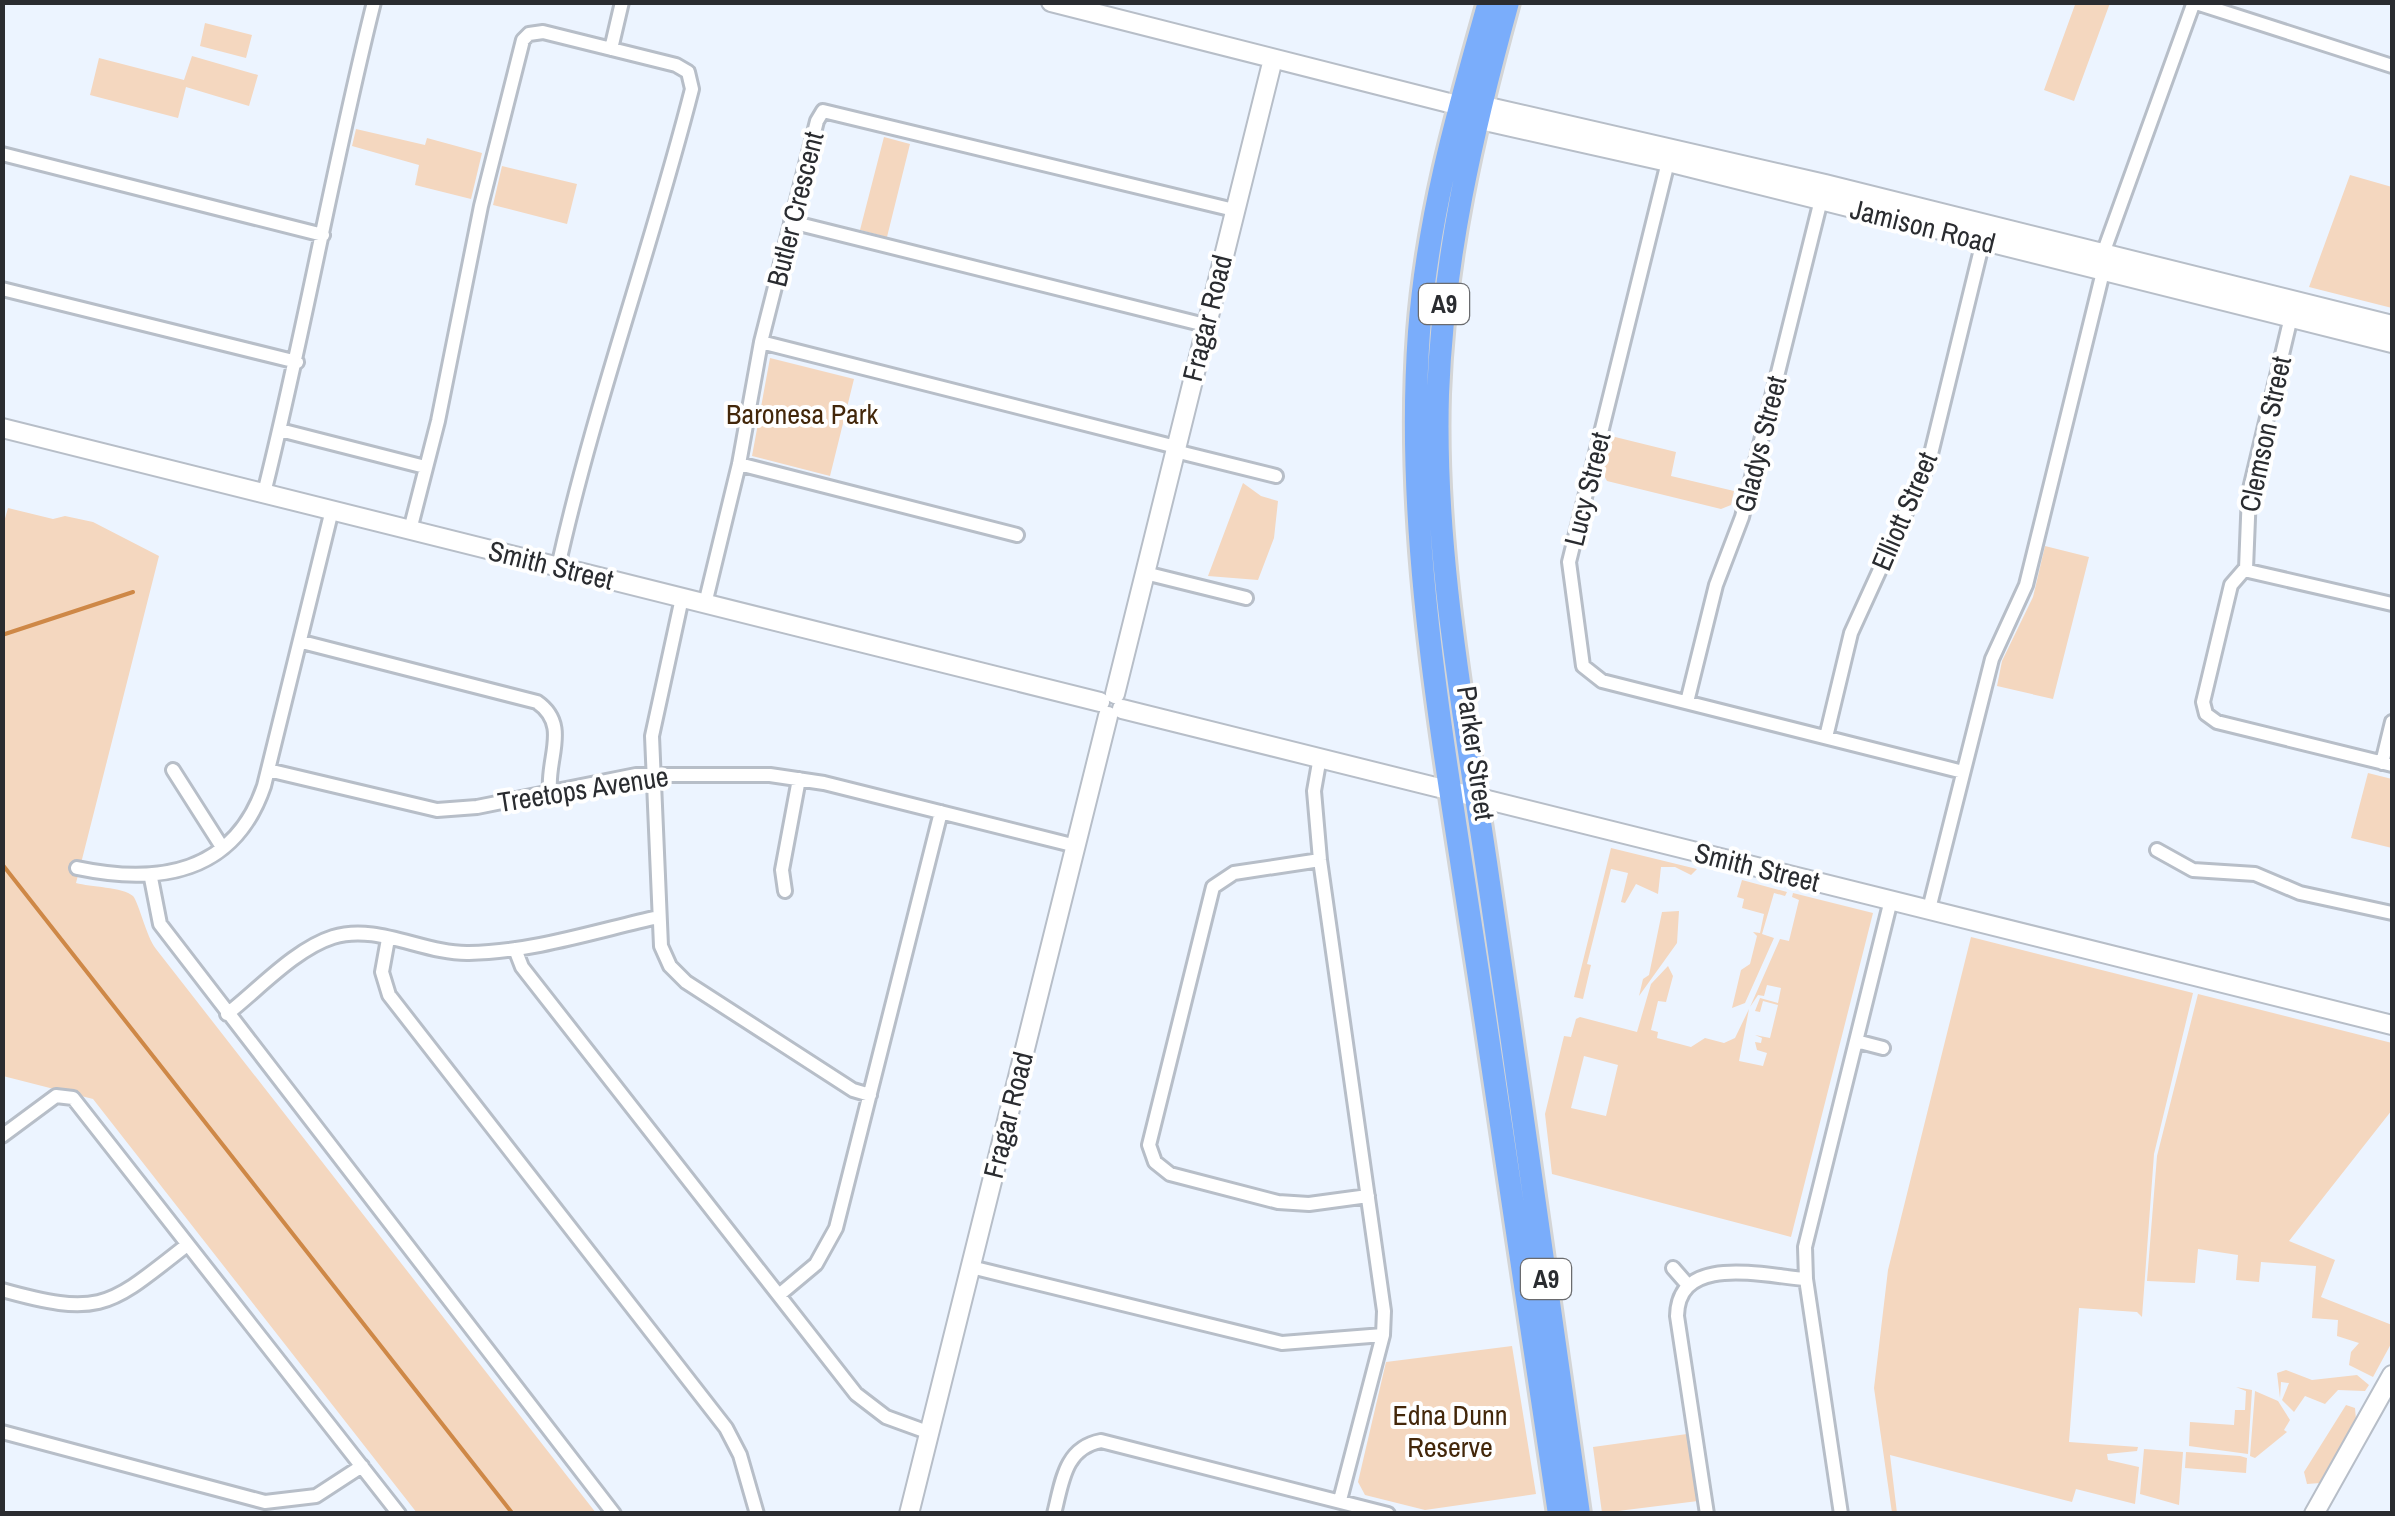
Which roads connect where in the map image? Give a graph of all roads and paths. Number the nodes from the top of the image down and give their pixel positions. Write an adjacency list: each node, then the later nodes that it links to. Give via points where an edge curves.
1 (374, 2): 21 (street)
2 (622, 2): 9 (street)
3 (1051, 2): 10 (street, Jamison Road)
4 (1489, 2): 14 (highway, Parker Street / A9)
5 (1508, 2): 14 (highway, Parker Street / A9)
6 (2194, 2): 11 (street); 22 (street)
7 (514, 24): 8 (street)
8 (526, 36): 9 (street, via 543,32); 34 (street)
9 (611, 49): 13 (street, via 676,65)
10 (1272, 58): 14 (street, Jamison Road); 18 (street, Fragar Road)
11 (2392, 66)
12 (708, 72): 13 (street)
13 (691, 76): 40 (street, via 656,233 582,466)
14 (1471, 110): 16 (street, Jamison Road); 60 (highway, Parker Street / A9, via 1429,244 1416,402 1422,566); 61 (highway, Parker Street / A9, via 1438,398 1446,560)
15 (2, 154): 21 (street)
16 (1670, 156): 17 (street, Jamison Road); 48 (street, Lucy Street, via 1569,571 1580,659 1588,673)
17 (1823, 192): 20 (street, Jamison Road); 48 (street, Gladys Street)
18 (1234, 210): 19 (street, Butler Crescent, via 830,110 817,122); 25 (street, Fragar Road)
19 (791, 222): 25 (street); 27 (street, Butler Crescent)
20 (1986, 232): 22 (street, Jamison Road); 51 (street, Elliott Street, via 1929,462 1851,634)
21 (323, 234): 29 (street)
22 (2104, 262): 24 (street, Jamison Road); 56 (street, via 2026,586 1994,656)
23 (2, 288): 29 (street)
24 (2293, 309): 26 (street, Jamison Road); 28 (street, Jamison Road); 41 (street, Clemson Street, via 2249,492)
25 (1205, 325): 32 (street, Fragar Road)
26 (2392, 325)
27 (761, 342): 32 (street); 33 (street, Butler Crescent)
28 (2392, 343)
29 (296, 362): 31 (street)
30 (2, 428): 36 (street, Smith Street)
31 (280, 430): 34 (street); 36 (street)
32 (1176, 449): 35 (street); 42 (street, Fragar Road)
33 (739, 464): 39 (street); 45 (street, Butler Crescent)
34 (425, 466): 38 (street)
35 (1276, 476)
36 (264, 493): 37 (street, Smith Street)
37 (332, 510): 38 (street, Smith Street); 47 (street)
38 (410, 530): 40 (street, Smith Street)
39 (1017, 535)
40 (558, 567): 43 (street, Smith Street)
41 (2246, 569): 46 (street); 53 (street, via 2231,585 2204,693 2206,714)
42 (1144, 573): 44 (street); 49 (street, Fragar Road)
43 (682, 598): 45 (street, Smith Street); 57 (street, via 653,727)
44 (1246, 598)
45 (706, 604): 49 (street, Smith Street)
46 (2392, 604)
47 (302, 642): 55 (street); 59 (street, via 537,702 556,728)
48 (1688, 702): 51 (street, Lucy Street)
49 (1111, 705): 52 (street, Smith Street); 63 (street, Fragar Road)
50 (2392, 722): 53 (street)
51 (1826, 736): 56 (street, Lucy Street)
52 (1320, 757): 60 (street, Smith Street); 66 (street, via 1314,790)
53 (2387, 764)
54 (172, 770): 64 (street)
55 (268, 770): 59 (street, Treetops Avenue, via 437,810); 64 (street, via 248,822)
56 (1963, 772): 71 (street)
57 (652, 775): 58 (street, Treetops Avenue, via 728,772); 59 (street, Treetops Avenue); 73 (street)
58 (799, 779): 62 (street, Treetops Avenue); 69 (street, via 782,870)
59 (550, 790)
60 (1451, 790): 61 (street, Smith Street); 102 (highway, Parker Street / A9)
61 (1477, 799): 70 (street, Smith Street); 103 (highway, Parker Street / A9)
62 (941, 812): 63 (street, Treetops Avenue); 80 (street)
63 (1076, 846): 84 (street, Fragar Road)
64 (222, 847): 68 (street, via 186,869)
65 (2157, 850): 72 (street, via 2193,870 2255,874 2300,893)
66 (1320, 860): 82 (street); 82 (street, via 1230,874 1213,887 1149,1144 1155,1162 1170,1174 1278,1202)
67 (77, 868): 68 (street)
68 (150, 878): 76 (street, via 160,924)
69 (785, 891)
70 (1892, 900): 71 (street, Smith Street); 78 (street)
71 (1930, 909): 77 (street, Smith Street)
72 (2392, 914)
73 (658, 917): 75 (street); 80 (street, via 661,946 680,977)
74 (388, 938): 75 (street, via 463,953); 76 (street, via 351,933 321,942); 98 (street, via 382,972 389,996 719,1418 740,1455)
75 (516, 949): 89 (street, via 522,967)
76 (227, 1014): 97 (street)
77 (2392, 1026)
78 (1856, 1042): 79 (street); 86 (street, via 1806,1238)
79 (1883, 1048)
80 (870, 1095): 89 (street, via 832,1237 816,1264)
81 (2, 1136): 83 (street, via 66,1094)
82 (1368, 1196): 90 (street)
83 (187, 1244): 88 (street, via 130,1290 100,1304 68,1308); 94 (street)
84 (971, 1267): 90 (street, via 1282,1343); 93 (street, Fragar Road)
85 (1673, 1268): 87 (street)
86 (1806, 1279): 87 (street, via 1711,1274); 105 (street)
87 (1687, 1284): 104 (street, via 1677,1316)
88 (2, 1290)
89 (779, 1295): 93 (street, via 862,1401)
90 (1383, 1335): 95 (street)
91 (2392, 1375): 106 (street)
92 (2, 1432): 94 (street, via 265,1502 316,1496)
93 (930, 1432): 99 (street, Fragar Road)
94 (362, 1466): 96 (street)
95 (1340, 1500): 100 (street, via 1101,1442 1073,1455); 101 (street)
96 (399, 1514)
97 (614, 1514)
98 (757, 1514)
99 (909, 1514)
100 (1054, 1514)
101 (1388, 1514)
102 (1559, 1514)
103 (1579, 1514)
104 (1707, 1514)
105 (1840, 1514)
106 (2314, 1514)

